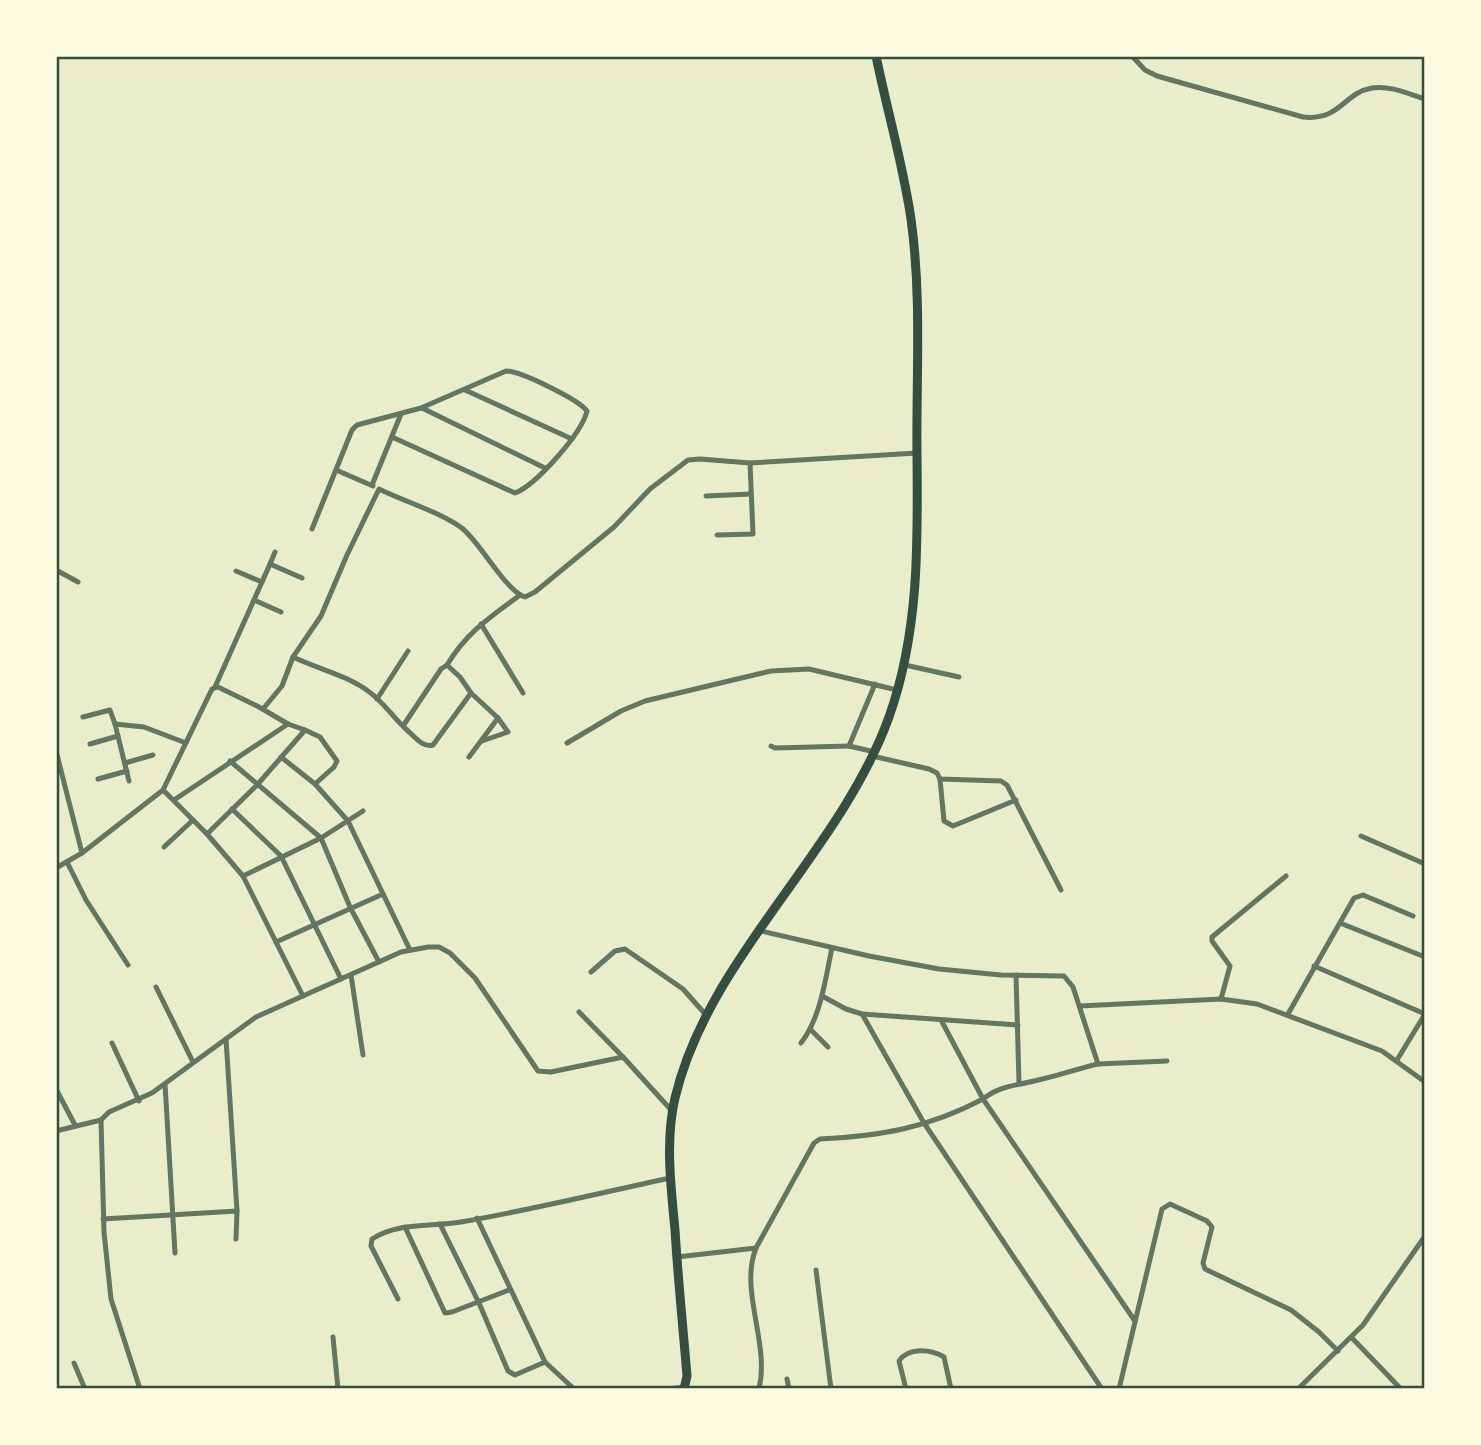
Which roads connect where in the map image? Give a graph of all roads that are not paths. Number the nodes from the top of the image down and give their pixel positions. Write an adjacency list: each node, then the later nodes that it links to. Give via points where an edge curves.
1 (876, 56): 9 (highway, via 911,221 919,307)
2 (1132, 56): 3 (street, via 1157,76 1303,117 1333,113 1368,88 1389,88)
3 (1425, 99)
4 (465, 390): 5 (street); 8 (street); 8 (street, via 506,371 521,375 585,407 587,414)
5 (421, 408): 6 (street); 11 (street)
6 (401, 414): 7 (street); 12 (street, via 357,425)
7 (392, 437): 11 (street, via 512,492 524,488); 13 (street)
8 (572, 439): 11 (street)
9 (917, 453): 10 (street); 33 (highway, via 914,601)
10 (750, 463): 15 (street); 26 (street, via 684,462 529,597)
11 (545, 468)
12 (336, 470): 13 (street); 17 (street)
13 (372, 485): 14 (street)
14 (379, 489): 26 (street, via 457,525); 31 (street, via 321,616)
15 (751, 494): 16 (street); 18 (street, via 753,534)
16 (706, 496)
17 (312, 529)
18 (717, 535)
19 (275, 552): 20 (street)
20 (270, 564): 23 (street); 25 (street)
21 (56, 570): 24 (street)
22 (236, 571): 25 (street)
23 (302, 578)
24 (78, 582)
25 (262, 582): 27 (street)
26 (520, 595): 29 (street)
27 (254, 600): 28 (street); 36 (street)
28 (281, 612)
29 (481, 624): 32 (street); 39 (street)
30 (408, 650): 40 (street)
31 (293, 657): 40 (street, via 353,681); 41 (street, via 282,686)
32 (447, 665): 38 (street); 46 (street)
33 (905, 665): 34 (street); 37 (highway)
34 (959, 677)
35 (875, 684): 37 (street); 51 (street, via 809,669 747,676 645,701); 54 (street)
36 (215, 687): 41 (street); 50 (street)
37 (897, 690): 56 (highway)
38 (471, 693): 43 (street); 46 (street, via 433,745 425,746)
39 (523, 693)
40 (377, 699): 46 (street)
41 (263, 709): 45 (street)
42 (83, 717): 44 (street, via 110,710)
43 (498, 718): 49 (street); 49 (street, via 508,732)
44 (115, 724): 48 (street); 50 (street, via 144,727)
45 (288, 724): 47 (street); 60 (street)
46 (403, 726)
47 (305, 730): 58 (street); 66 (street, via 320,737 337,761)
48 (118, 736): 52 (street); 61 (street)
49 (482, 741): 59 (street)
50 (186, 743): 68 (street)
51 (567, 743)
52 (90, 744)
53 (771, 746): 54 (street)
54 (849, 746): 56 (street)
55 (56, 751): 79 (street)
56 (874, 754): 64 (street, via 929,769); 92 (highway)
57 (153, 755): 61 (street)
58 (281, 757): 66 (street); 67 (street)
59 (469, 757)
60 (230, 761): 67 (street); 69 (street)
61 (125, 763): 62 (street)
62 (127, 771): 63 (street); 65 (street)
63 (98, 779)
64 (940, 779): 70 (street, via 1001,781); 70 (street, via 948,825)
65 (129, 782)
66 (315, 784): 74 (street)
67 (257, 785): 71 (street); 77 (street)
68 (163, 790): 69 (street); 79 (street)
69 (174, 800): 73 (street)
70 (1016, 800): 86 (street)
71 (232, 809): 75 (street); 80 (street)
72 (363, 811): 74 (street)
73 (193, 820): 75 (street); 78 (street)
74 (348, 821): 77 (street); 87 (street)
75 (207, 834): 84 (street)
76 (1361, 836): 82 (street)
77 (321, 838): 80 (street); 88 (street)
78 (164, 847)
79 (82, 853): 81 (street)
80 (281, 856): 84 (street); 91 (street)
81 (67, 862): 83 (street); 98 (street)
82 (1425, 864)
83 (56, 869)
84 (243, 876): 93 (street)
85 (1286, 876): 107 (street, via 1212,937 1230,966)
86 (1061, 890)
87 (383, 894): 88 (street); 95 (street)
88 (350, 907): 91 (street); 97 (street)
89 (1413, 916): 90 (street, via 1363,895 1351,901)
90 (1340, 923): 96 (street); 99 (street)
91 (315, 924): 93 (street); 103 (street)
92 (761, 931): 94 (street); 113 (highway)
93 (275, 942): 105 (street)
94 (832, 948): 102 (street, via 939,969); 106 (street)
95 (410, 950): 97 (street); 122 (street, via 439,947 459,961 538,1071)
96 (1425, 957)
97 (379, 962): 101 (street)
98 (128, 965)
99 (1314, 966): 111 (street); 112 (street)
100 (591, 972): 113 (street, via 615,951 625,949 683,989)
101 (351, 975): 103 (street); 121 (street)
102 (1016, 975): 108 (street, via 1064,976); 115 (street)
103 (341, 979): 105 (street)
104 (156, 987): 125 (street)
105 (303, 996): 117 (street, via 256,1017)
106 (822, 996): 110 (street); 116 (street)
107 (1221, 999): 108 (street); 111 (street)
108 (1080, 1006): 126 (street)
109 (579, 1012): 122 (street)
110 (862, 1014): 114 (street); 135 (street)
111 (1288, 1014): 123 (street)
112 (1425, 1014): 123 (street)
113 (706, 1015): 133 (highway)
114 (941, 1020): 115 (street); 131 (street)
115 (1018, 1025): 128 (street)
116 (811, 1030): 119 (street); 120 (street)
117 (226, 1039): 125 (street); 139 (street)
118 (112, 1043): 132 (street)
119 (801, 1043)
120 (828, 1047)
121 (363, 1055)
122 (624, 1057): 133 (street)
123 (1397, 1060): 127 (street)
124 (1167, 1061): 126 (street)
125 (193, 1062): 129 (street)
126 (1098, 1064): 128 (street)
127 (1425, 1082)
128 (1019, 1083): 131 (street)
129 (165, 1084): 132 (street); 140 (street)
130 (56, 1089): 136 (street)
131 (983, 1099): 135 (street); 154 (street)
132 (139, 1101): 134 (street, via 108,1112)
133 (673, 1112): 138 (highway)
134 (101, 1120): 136 (street); 142 (street)
135 (923, 1123): 147 (street, via 887,1134 816,1141); 173 (street)
136 (75, 1125): 137 (street)
137 (56, 1131)
138 (670, 1178): 141 (street); 149 (highway)
139 (237, 1211): 140 (street); 146 (street)
140 (171, 1213): 142 (street); 148 (street)
141 (477, 1218): 143 (street); 151 (street)
142 (103, 1219): 164 (street, via 111,1299)
143 (440, 1224): 144 (street); 153 (street)
144 (405, 1227): 152 (street, via 370,1242); 153 (street, via 443,1312)
145 (1425, 1236): 156 (street)
146 (236, 1239)
147 (756, 1248): 149 (street); 168 (street, via 750,1275 762,1367)
148 (175, 1252)
149 (677, 1257): 162 (highway)
150 (816, 1270): 170 (street)
151 (509, 1290): 153 (street); 159 (street)
152 (398, 1299)
153 (479, 1303): 159 (street, via 510,1374)
154 (1135, 1321): 157 (street, via 1162,1209 1170,1204 1212,1227 1205,1269 1291,1310); 174 (street)
155 (333, 1337): 165 (street)
156 (1352, 1338): 157 (street); 177 (street)
157 (1338, 1351): 161 (street)
158 (75, 1363): 163 (street)
159 (545, 1363): 166 (street)
160 (787, 1378): 169 (street)
161 (1304, 1384): 175 (street); 176 (street)
162 (685, 1388): 167 (street)
163 (85, 1389)
164 (140, 1389)
165 (338, 1389)
166 (574, 1389)
167 (668, 1389)
168 (759, 1389)
169 (789, 1389)
170 (831, 1389)
171 (906, 1389): 172 (street, via 901,1357 907,1352 929,1351 944,1357)
172 (951, 1389)
173 (1102, 1389)
174 (1119, 1389)
175 (1298, 1389)
176 (1310, 1389)
177 (1401, 1389)

